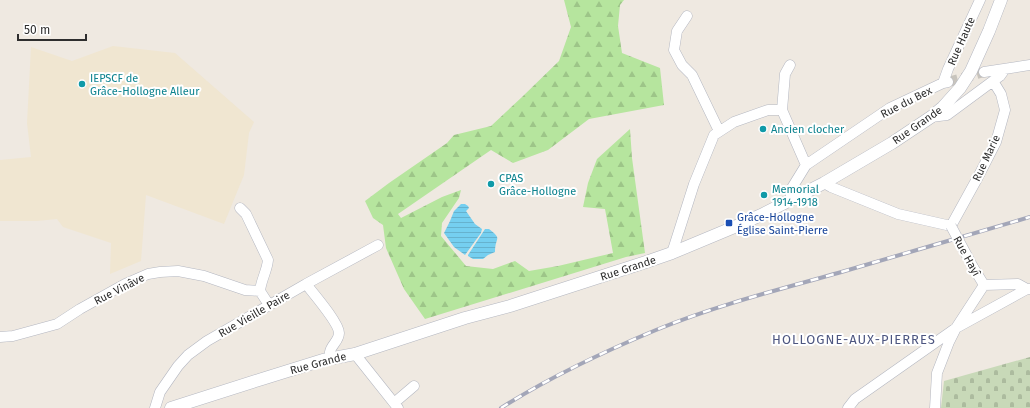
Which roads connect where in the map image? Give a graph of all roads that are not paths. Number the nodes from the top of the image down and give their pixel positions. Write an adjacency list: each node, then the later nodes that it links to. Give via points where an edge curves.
1 (980, 0): 9 (street, Rue Haute, via 948,69)
2 (1001, 0): 11 (street, Rue Grande, via 968,76 954,96)
3 (687, 16): 12 (street, via 677,31 674,50 682,65 692,75)
4 (790, 64): 10 (street, via 785,74)
5 (1030, 65): 6 (street)
6 (1005, 69): 7 (street); 8 (street)
7 (984, 72)
8 (993, 81): 11 (street, via 947,115); 17 (street, Rue Marie, via 1004,110 996,142)
9 (946, 82): 13 (street, Rue du Bex, via 890,108)
10 (782, 110): 12 (street, via 768,110 734,122); 13 (street)
11 (931, 117): 14 (street, Rue Grande)
12 (719, 131): 19 (street, via 714,135 694,184)
13 (806, 165): 15 (street, via 790,191)
14 (824, 183): 15 (street, Rue Grande); 17 (street, Rue Hayî, via 898,214)
15 (792, 200): 19 (street, Rue Grande)
16 (240, 208): 23 (street, via 259,238 268,260 261,282)
17 (951, 226): 21 (street, Rue Hayî, bridge)
18 (378, 245): 20 (street, Rue Vieille Paire)
19 (672, 253): 26 (street, Rue Grande)
20 (306, 284): 23 (street, Rue Vieille Paire); 27 (street, via 338,328 339,334 330,352)
21 (984, 285): 22 (street, via 1018,284); 24 (street, Rue Hayî)
22 (1029, 289): 24 (street)
23 (264, 298): 25 (street, Rue Vinâve, via 204,276 178,271 160,272 125,284 57,324); 30 (street, Rue Vieille Paire, via 188,355 160,392)
24 (956, 328): 32 (street, via 855,399); 33 (street, Rue Hayî, via 937,373)
25 (0, 337)
26 (355, 354): 27 (street, Rue Grande); 29 (street)
27 (330, 358): 31 (street, Rue Grande)
28 (414, 386): 29 (street)
29 (396, 405)
30 (155, 408)
31 (171, 408)
32 (848, 408)
33 (934, 408)

